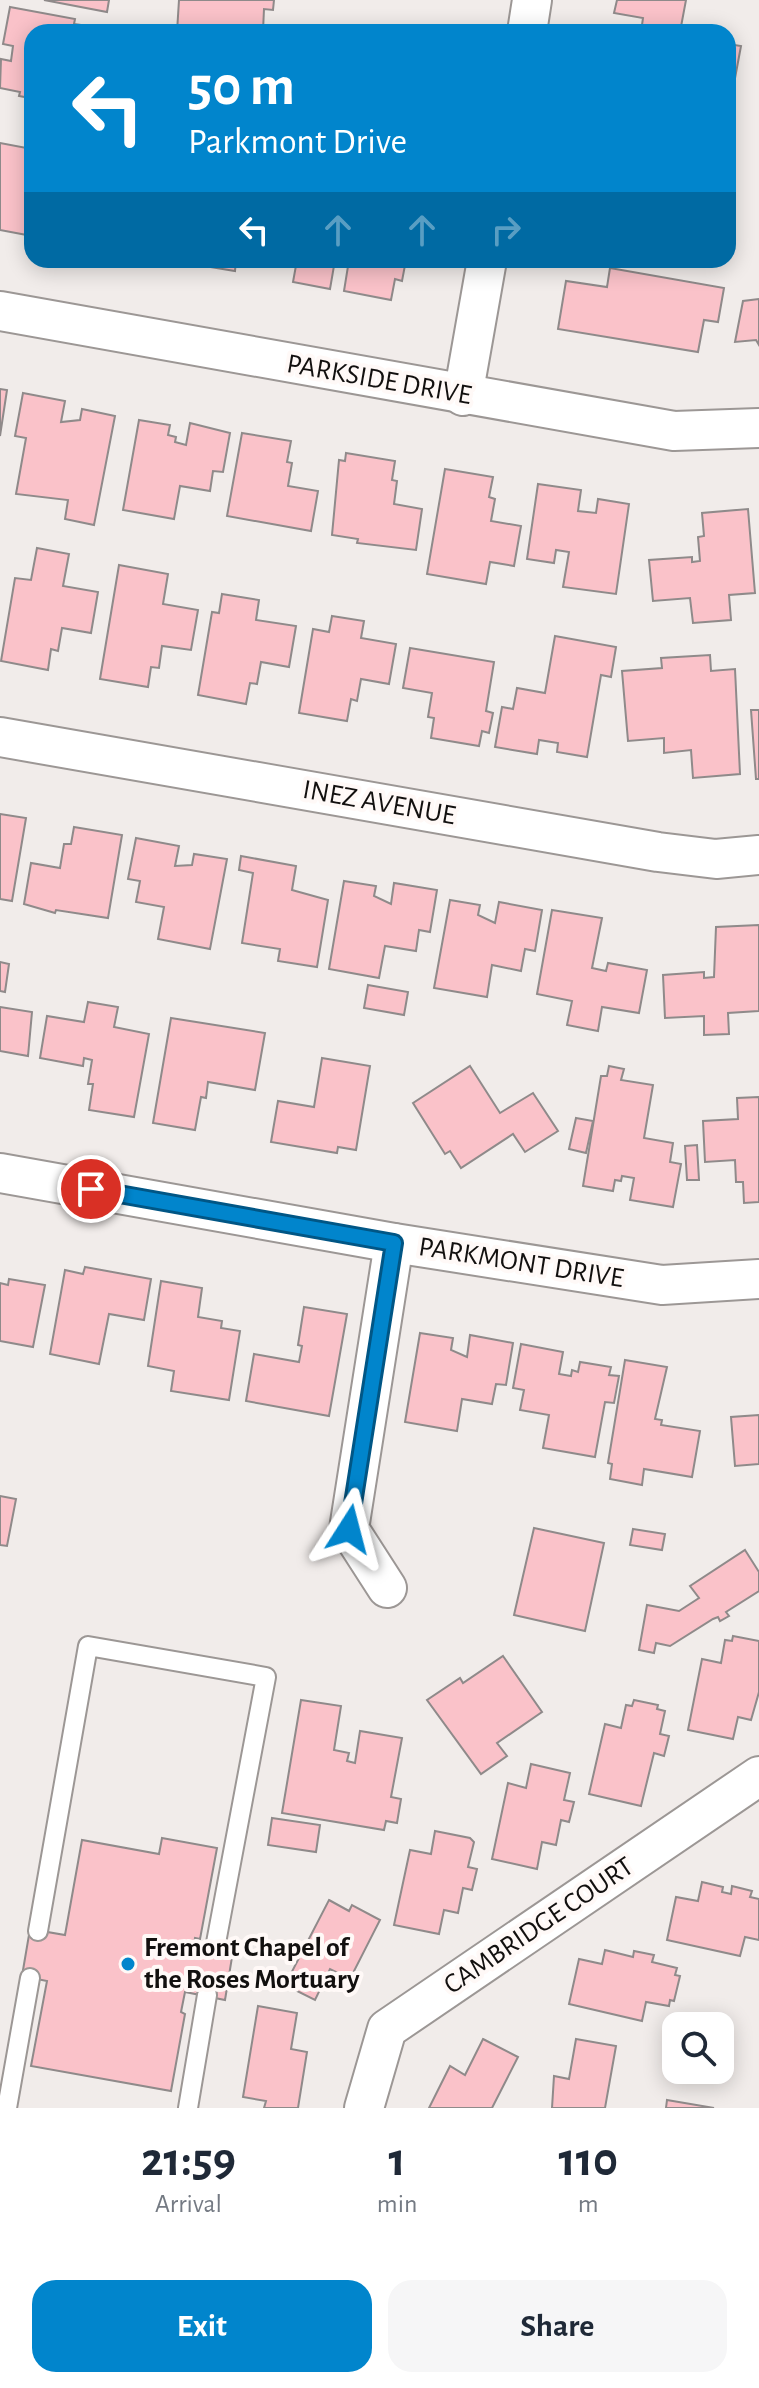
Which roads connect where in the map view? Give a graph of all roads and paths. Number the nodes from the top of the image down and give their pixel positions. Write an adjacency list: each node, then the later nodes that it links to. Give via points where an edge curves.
1 (532, 0): 2 (street)
2 (528, 24)
3 (486, 268): 5 (street)
4 (0, 311): 5 (street, PARKSIDE DRIVE)
5 (463, 396): 6 (street, PARKSIDE DRIVE, via 674,431)
6 (759, 428)
7 (0, 737): 8 (street, INEZ AVENUE, via 658,852 716,859)
8 (759, 855)
9 (0, 1173): 10 (street, PARKMONT DRIVE)
10 (394, 1243): 11 (street, PARKMONT DRIVE, via 662,1285); 12 (street, via 349,1529)
11 (759, 1279)
12 (387, 1588)
13 (759, 1776): 20 (street, CAMBRIDGE COURT, via 387,2029)
14 (38, 1931): 15 (lane, via 88,1646 266,1677)
15 (215, 1948)
16 (30, 1978): 18 (lane)
17 (207, 1995): 19 (lane)
18 (7, 2108)
19 (188, 2108)
20 (364, 2108)

